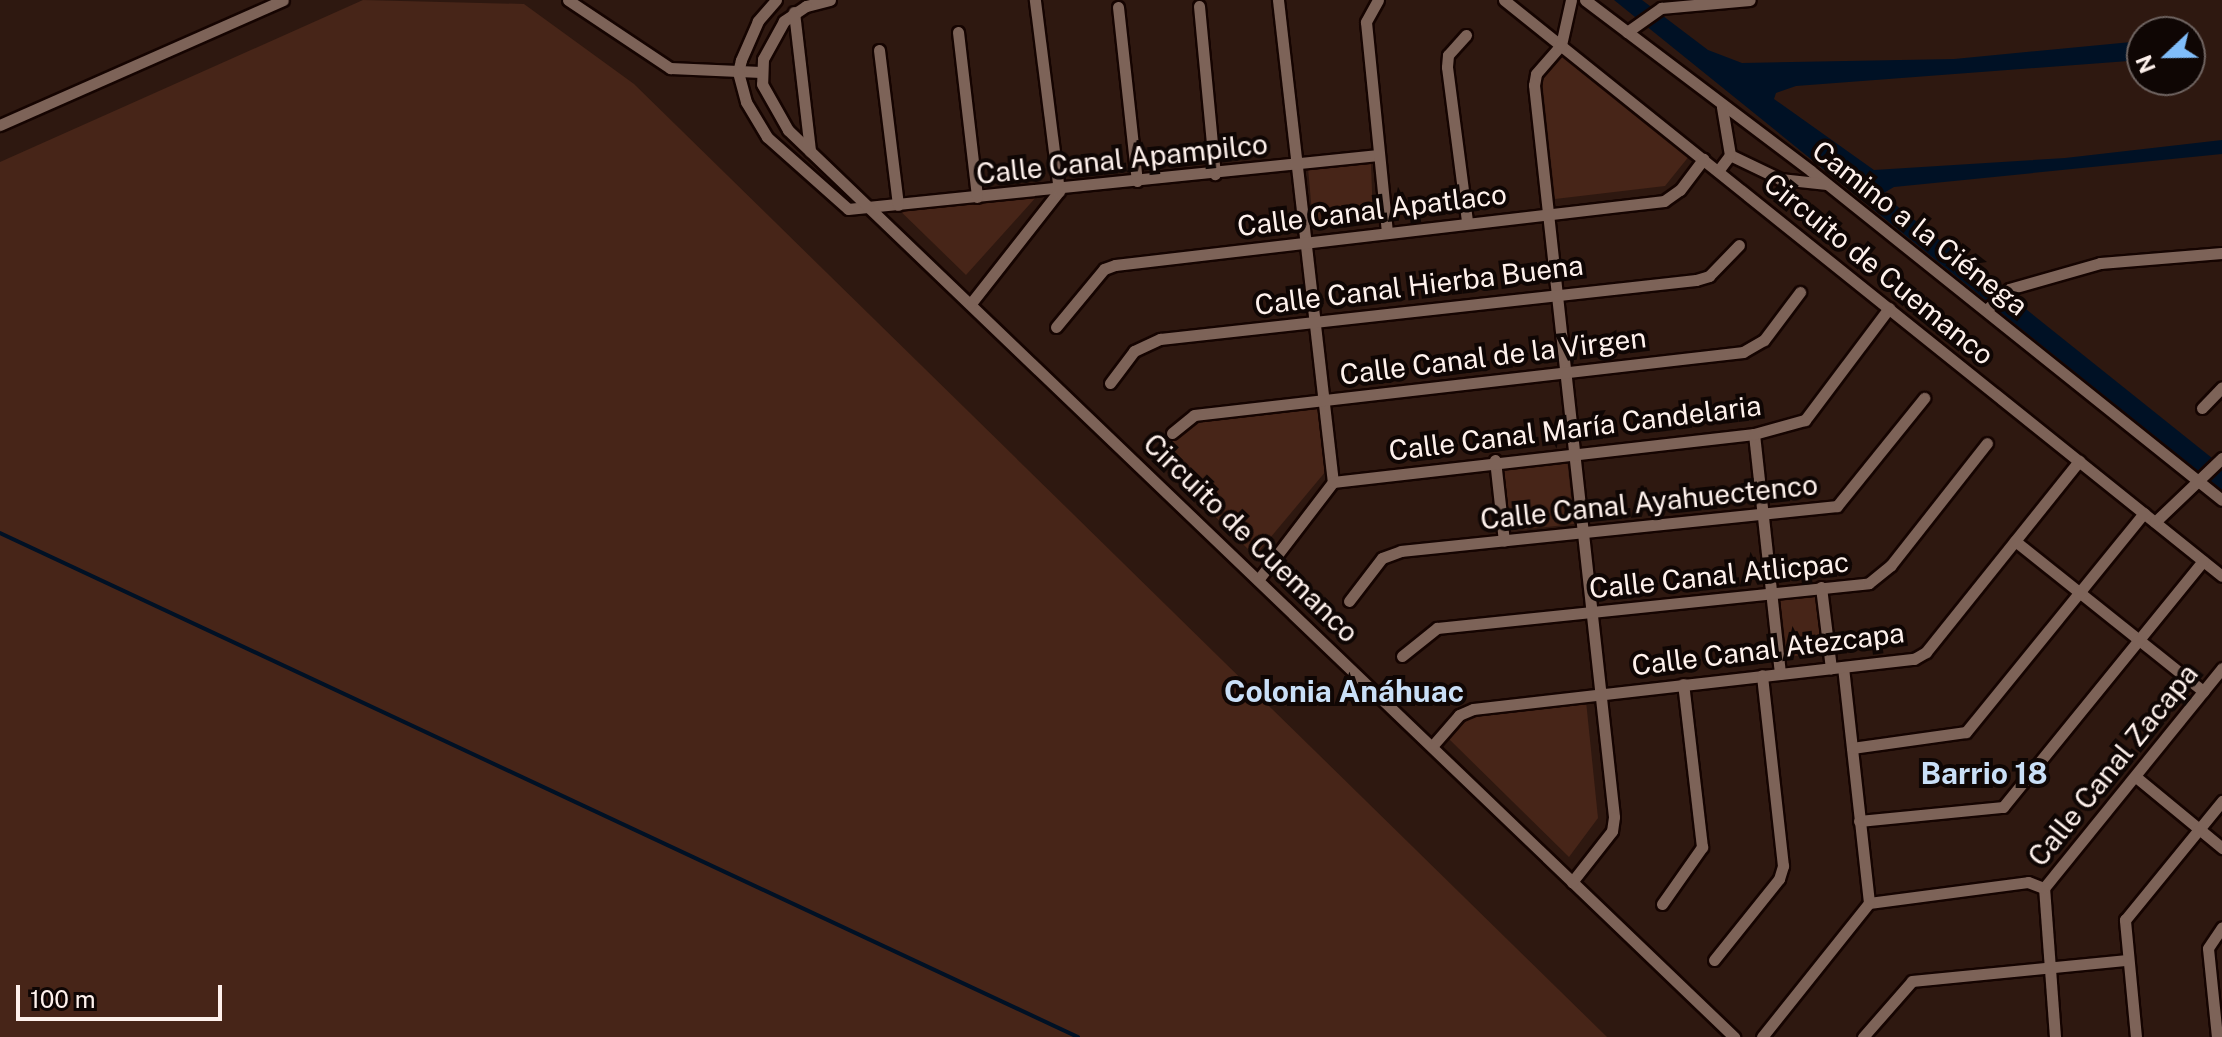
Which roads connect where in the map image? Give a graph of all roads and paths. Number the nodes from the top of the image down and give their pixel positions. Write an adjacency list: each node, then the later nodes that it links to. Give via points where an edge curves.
1 (283, 0): 23 (street)
2 (568, 0): 20 (street, via 670,68)
3 (776, 0): 20 (street, via 749,36)
4 (830, 0): 14 (street)
5 (1035, 0): 33 (street)
6 (1278, 0): 28 (street)
7 (1378, 0): 25 (street, via 1366,22)
8 (1504, 0): 18 (street, Circuito de Cuemanco)
9 (1571, 0): 18 (street)
10 (1585, 0): 15 (street, Camino a la Ciénega)
11 (1750, 0): 15 (street, via 1661,8)
12 (1199, 6): 30 (street)
13 (1118, 7): 31 (street)
14 (794, 12): 21 (street, via 776,30); 24 (street)
15 (1629, 30): 22 (street, Camino a la Ciénega)
16 (958, 32): 34 (street)
17 (1466, 35): 38 (street, via 1448,55 1447,67)
18 (1561, 45): 27 (street, Circuito de Cuemanco); 37 (street, via 1536,74 1534,85)
19 (879, 50): 35 (street)
20 (738, 72): 21 (street); 36 (street, via 746,102 767,137 839,207)
21 (761, 72): 24 (street, Circuito de Cuemanco, via 771,107)
22 (1722, 107): 26 (street); 32 (street, Camino a la Ciénega)
23 (0, 125)
24 (810, 151): 36 (street, Circuito de Cuemanco)
25 (1378, 155): 28 (street, Calle Canal Apampilco); 39 (street)
26 (1730, 155): 29 (street); 32 (street, via 1780,179)
27 (1703, 159): 29 (street, Circuito de Cuemanco); 37 (street, Calle Canal Apatlaco, via 1680,190 1664,201)
28 (1296, 166): 30 (street, Calle Canal Apampilco); 40 (street)
29 (1718, 171): 46 (street, Circuito de Cuemanco)
30 (1215, 174): 31 (street, Calle Canal Apampilco)
31 (1137, 181): 33 (street, Calle Canal Apampilco)
32 (1827, 184): 47 (street, Camino a la Ciénega)
33 (1059, 191): 34 (street, Calle Canal Apampilco); 45 (street)
34 (977, 197): 35 (street, Calle Canal Apampilco)
35 (898, 205): 36 (street, Calle Canal Apampilco)
36 (871, 208): 45 (street, Circuito de Cuemanco)
37 (1548, 211): 38 (street, Calle Canal Apatlaco); 43 (street)
38 (1467, 222): 39 (street, Calle Canal Apatlaco)
39 (1387, 232): 40 (street, Calle Canal Apatlaco)
40 (1306, 244): 48 (street); 49 (street, Calle Canal Apatlaco, via 1115,265 1104,269)
41 (1739, 245): 43 (street, Calle Canal Hierba Buena, via 1709,276 1696,280)
42 (2222, 253): 47 (street, via 2121,259 2009,289)
43 (1558, 292): 48 (street, Calle Canal Hierba Buena); 50 (street)
44 (1800, 292): 50 (street, Calle Canal de la Virgen, via 1764,340 1743,352)
45 (972, 302): 74 (street, Circuito de Cuemanco)
46 (1889, 308): 57 (street, Calle Canal María Candelaria, via 1805,420); 62 (street, Circuito de Cuemanco)
47 (1987, 309): 63 (street, Camino a la Ciénega)
48 (1316, 321): 51 (street, Calle Canal Hierba Buena, via 1144,343); 54 (street)
49 (1056, 327)
50 (1566, 369): 54 (street, Calle Canal de la Virgen); 59 (street)
51 (1110, 383)
52 (2222, 387): 55 (street)
53 (1924, 398): 67 (street, Calle Canal Ayahuectenco, via 1837,506)
54 (1324, 400): 56 (street, Calle Canal de la Virgen, via 1194,415); 64 (street)
55 (2202, 408)
56 (1172, 433)
57 (1754, 434): 59 (street, Calle Canal María Candelaria); 67 (street)
58 (1987, 443): 75 (street, Calle Canal Atlicpac, via 1878,579)
59 (1574, 453): 61 (street, Calle Canal María Candelaria); 69 (street)
60 (2221, 459): 63 (street)
61 (1495, 460): 64 (street, Calle Canal María Candelaria); 70 (street)
62 (2079, 461): 66 (street, Circuito de Cuemanco); 71 (street, Calle Canal Atezcapa)
63 (2200, 479): 65 (street, Camino a la Ciénega); 68 (street)
64 (1333, 482): 74 (street)
65 (2222, 500)
66 (2144, 513): 68 (street, Circuito de Cuemanco); 77 (street)
67 (1762, 516): 69 (street, Calle Canal Ayahuectenco); 76 (street)
68 (2155, 522): 72 (street, Circuito de Cuemanco)
69 (1584, 533): 70 (street, Calle Canal Ayahuectenco); 79 (street)
70 (1504, 541): 78 (street, Calle Canal Ayahuectenco, via 1391,553)
71 (2015, 541): 77 (street); 82 (street, Calle Canal Atezcapa, via 1926,652 1914,659)
72 (2203, 561): 73 (street, Circuito de Cuemanco); 80 (street)
73 (2222, 576)
74 (1258, 580): 89 (street, Circuito de Cuemanco)
75 (1821, 587): 76 (street, Calle Canal Atlicpac); 82 (street)
76 (1771, 593): 79 (street, Calle Canal Atlicpac); 84 (street)
77 (2077, 594): 80 (street); 90 (street, via 1966,732)
78 (1349, 601)
79 (1593, 613): 81 (street, Calle Canal Atlicpac, via 1437,628); 88 (street)
80 (2138, 643): 87 (street); 93 (street, via 2003,807)
81 (1402, 656)
82 (1837, 668): 84 (street, Calle Canal Atezcapa); 90 (street)
83 (2222, 668): 87 (street, Calle Canal Zacapa)
84 (1780, 674): 85 (street, Calle Canal Atezcapa)
85 (1762, 675): 86 (street, Calle Canal Atezcapa); 101 (street, via 1783,866 1779,879)
86 (1683, 684): 88 (street, Calle Canal Atezcapa); 99 (street, via 1702,847)
87 (2203, 691): 91 (street, Calle Canal Zacapa)
88 (1604, 693): 89 (street, Calle Canal Atezcapa, via 1473,709 1459,715); 96 (street, via 1612,831)
89 (1434, 744): 96 (street, Circuito de Cuemanco)
90 (1852, 748): 93 (street)
91 (2136, 777): 94 (street); 97 (street, Calle Canal Zacapa)
92 (2222, 801): 94 (street)
93 (1859, 821): 98 (street)
94 (2199, 831): 95 (street); 102 (street, via 2125,920)
95 (2222, 848)
96 (1572, 882): 104 (street, Circuito de Cuemanco)
97 (2044, 888): 98 (street, via 2028,882); 103 (street, Calle Canal Zacapa)
98 (1869, 903): 105 (street)
99 (1662, 904)
100 (2222, 927): 109 (street, via 2208,948)
101 (1714, 960)
102 (2127, 960): 103 (street); 108 (street)
103 (2048, 968): 106 (street, via 1912,981); 107 (street, Calle Canal Zacapa)
104 (1734, 1037)
105 (1762, 1037)
106 (1863, 1037)
107 (2055, 1037)
108 (2136, 1037)
109 (2217, 1037)

